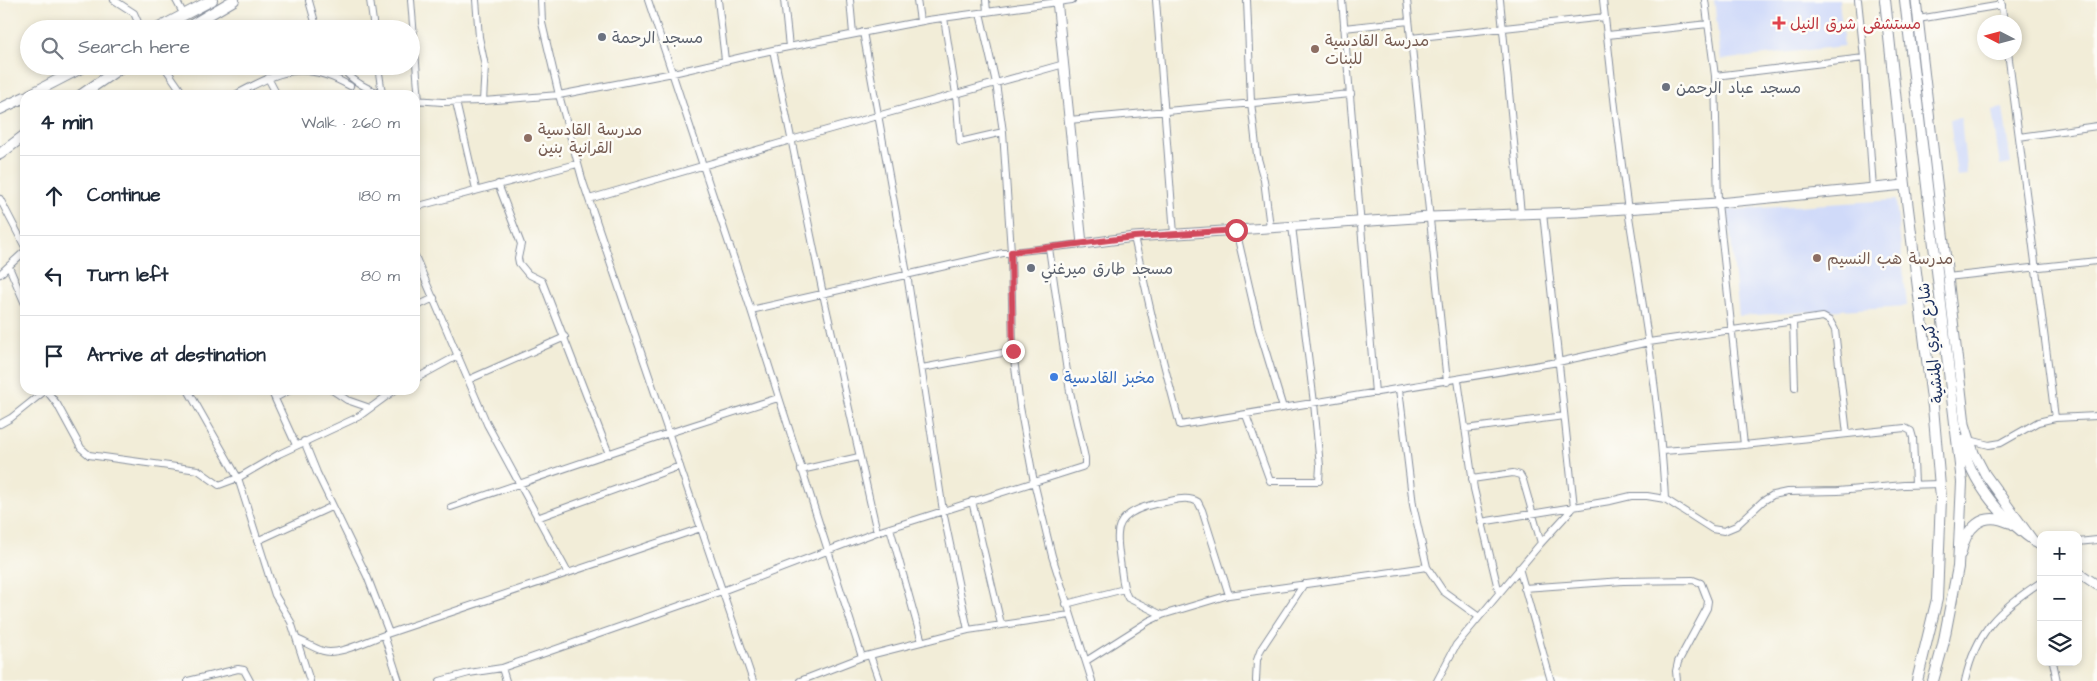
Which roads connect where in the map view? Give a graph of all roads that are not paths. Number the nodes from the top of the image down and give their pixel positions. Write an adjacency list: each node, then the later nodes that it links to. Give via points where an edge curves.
1 (115, 0): 36 (street, via 134,13)
2 (176, 0): 31 (street)
3 (212, 0): 31 (main road)
4 (234, 0): 38 (main road)
5 (309, 0): 39 (street)
6 (370, 0): 40 (street)
7 (411, 0): 41 (street)
8 (476, 0): 85 (street, via 485,66)
9 (543, 0): 82 (street, via 542,23)
10 (648, 0): 57 (street)
11 (718, 0): 54 (street)
12 (784, 0): 51 (street)
13 (850, 0): 48 (street)
14 (918, 0): 42 (street)
15 (986, 0): 30 (street)
16 (1072, 0): 28 (street)
17 (1156, 0): 89 (street)
18 (1247, 0): 87 (street)
19 (1342, 0): 45 (street)
20 (1407, 0): 43 (street)
21 (1500, 0): 46 (street)
22 (1603, 0): 33 (street)
23 (1706, 0): 44 (street)
24 (1858, 0): 53 (street)
25 (1885, 0): 101 (main road, شارع كبري المنشية)
26 (1904, 0): 159 (main road, شارع كبري المنشية)
27 (1916, 0): 35 (street)
28 (1058, 2): 30 (street); 56 (street)
29 (2001, 2): 32 (street); 35 (street)
30 (984, 13): 34 (street); 69 (street)
31 (184, 15): 37 (main road)
32 (2003, 15)
33 (1605, 17): 46 (street); 49 (street)
34 (944, 18): 42 (street); 80 (street)
35 (1918, 19): 129 (street)
36 (137, 20)
37 (174, 20)
38 (200, 20)
39 (315, 20)
40 (373, 20)
41 (412, 20)
42 (920, 22): 47 (street)
43 (1409, 22): 45 (street); 50 (street)
44 (1708, 24): 49 (street); 67 (street)
45 (1344, 28): 81 (street)
46 (1503, 29): 50 (street); 110 (street)
47 (863, 32): 48 (street); 90 (street)
48 (853, 34): 51 (street)
49 (1608, 35): 108 (street)
50 (1411, 38): 111 (street)
51 (789, 47): 52 (street)
52 (773, 50): 54 (street); 96 (street)
53 (1864, 58): 67 (street); 102 (street)
54 (725, 60): 57 (street)
55 (2009, 60): 94 (street)
56 (1064, 64): 69 (street); 91 (street)
57 (673, 72): 82 (street); 99 (street)
58 (67, 75): 71 (main road)
59 (110, 75): 72 (main road)
60 (170, 75): 73 (street)
61 (277, 75): 68 (street)
62 (329, 75): 70 (street)
63 (346, 75): 70 (street)
64 (349, 75): 77 (street)
65 (380, 75): 78 (street)
66 (416, 75): 79 (street)
67 (1714, 76): 106 (street)
68 (268, 78): 74 (street); 75 (street)
69 (996, 82): 80 (street); 93 (street)
70 (350, 86): 76 (street)
71 (38, 90)
72 (88, 90)
73 (181, 90)
74 (245, 90)
75 (274, 90)
76 (351, 90)
77 (374, 90)
78 (384, 90)
79 (416, 90)
80 (956, 94): 90 (street); 93 (street, via 960,142)
81 (1351, 94): 87 (street); 112 (street)
82 (559, 95): 85 (street); 98 (street)
83 (20, 99): 88 (main road)
84 (420, 100): 86 (street)
85 (483, 101): 86 (street)
86 (456, 102): 103 (street)
87 (1251, 102): 89 (street); 114 (street)
88 (0, 109)
89 (1164, 112): 91 (street); 116 (street)
90 (879, 116): 96 (street); 128 (street)
91 (1069, 120): 119 (street)
92 (2097, 126): 94 (street)
93 (1004, 132): 121 (street)
94 (2019, 137): 126 (street)
95 (20, 139): 97 (main road)
96 (791, 140): 99 (street); 131 (street)
97 (0, 154)
98 (578, 164): 100 (street); 105 (street)
99 (703, 165): 105 (street); 134 (street)
100 (498, 184): 103 (street); 137 (street, via 521,244 519,263 528,274 542,281)
101 (1905, 185): 102 (street); 185 (main road, شارع كبري المنشية)
102 (1873, 188): 106 (street)
103 (476, 189): 107 (street)
104 (0, 199): 117 (street)
105 (589, 200): 169 (street)
106 (1718, 203): 108 (street); 136 (street)
107 (420, 206)
108 (1628, 208): 109 (street); 138 (street)
109 (1543, 213): 110 (street); 141 (street)
110 (1521, 214): 111 (street)
111 (1430, 217): 112 (street); 146 (street)
112 (1360, 222): 113 (street); 149 (street)
113 (1292, 226): 114 (street); 160 (street)
114 (1270, 227): 115 (street)
115 (1236, 230): 116 (street); 162 (street, via 1259,329)
116 (1174, 234): 118 (street)
117 (20, 237)
118 (1134, 237): 119 (street); 163 (street, via 1180,425)
119 (1082, 244): 120 (street)
120 (1049, 248): 121 (street); 182 (street, via 1070,392 1085,461 1078,468)
121 (1011, 252): 128 (street); 139 (street)
122 (20, 256): 125 (street)
123 (2097, 261): 126 (street)
124 (420, 267): 132 (street)
125 (9, 268): 127 (street); 130 (street)
126 (2034, 268): 129 (street); 166 (street)
127 (0, 274)
128 (907, 274): 131 (street); 142 (street)
129 (1947, 277): 171 (street, via 1962,404)
130 (20, 293)
131 (823, 294): 134 (street); 177 (street)
132 (434, 298): 133 (street); 140 (street)
133 (420, 305)
134 (751, 310): 158 (street)
135 (1793, 322): 136 (street); 147 (street); 170 (street, via 1823,317 1835,330)
136 (1731, 330): 138 (street); 174 (street)
137 (565, 337): 144 (street); 176 (street)
138 (1649, 342): 141 (street); 175 (street)
139 (1013, 351): 142 (street); 182 (street)
140 (457, 356): 143 (street); 144 (street)
141 (1558, 362): 145 (street); 164 (street)
142 (922, 368): 191 (street)
143 (420, 376)
144 (468, 380): 183 (street)
145 (1458, 380): 146 (street); 168 (street)
146 (1446, 382): 148 (street)
147 (1795, 388)
148 (1400, 389): 149 (street); 206 (street, via 1413,509)
149 (1375, 393): 160 (street)
150 (40, 395): 167 (street)
151 (50, 395): 180 (street, via 81,448 89,455 198,470 219,485)
152 (191, 395): 180 (street)
153 (274, 395): 157 (street)
154 (281, 395): 157 (street)
155 (339, 395): 161 (street)
156 (388, 395): 161 (street)
157 (275, 398): 173 (street)
158 (778, 398): 169 (street); 179 (street)
159 (1952, 400): 195 (street, via 1970,467 1986,494); 207 (main road, شارع كبري المنشية, via 1962,482)
160 (1314, 403): 162 (street); 163 (street, via 1320,466 1317,482 1270,480)
161 (370, 408): 172 (street, via 358,417)
162 (1283, 408): 163 (street)
163 (1246, 415)
164 (1564, 416): 168 (street); 190 (street)
165 (2097, 416): 166 (street)
166 (2055, 418): 171 (street, via 2038,422 2001,442 1989,445)
167 (0, 424)
168 (1466, 429): 181 (street)
169 (669, 433): 176 (street); 178 (street)
170 (1847, 434): 174 (street); 184 (street, via 1905,428 1910,431)
171 (1970, 440): 201 (street, via 1984,474)
172 (304, 441): 173 (street); 188 (street)
173 (296, 445): 180 (street)
174 (1744, 445): 175 (street)
175 (1663, 451): 186 (street)
176 (609, 454): 183 (street)
177 (859, 457): 179 (street); 198 (street)
178 (680, 466): 193 (street); 196 (street)
179 (801, 470): 205 (street)
180 (238, 478): 200 (street)
181 (1472, 479): 192 (street, via 1513,473 1520,475); 194 (street)
182 (1034, 482): 187 (street); 219 (street)
183 (519, 484): 189 (street); 193 (street)
184 (1916, 484): 185 (street); 186 (street, via 1773,494 1736,526 1724,531 1712,529)
185 (1940, 484): 247 (main road, شارع كبري المنشية, via 1937,599)
186 (1665, 500): 190 (street, via 1631,496)
187 (972, 501): 191 (street); 223 (street)
188 (333, 506): 200 (street); 225 (street, via 367,576)
189 (451, 507)
190 (1574, 507): 192 (street); 203 (street)
191 (943, 511): 197 (street); 224 (street)
192 (1533, 514): 194 (street); 203 (street)
193 (537, 518): 209 (street)
194 (1481, 522): 217 (street)
195 (2014, 525): 204 (street); 207 (street, via 1986,518 1976,524 1962,546)
196 (701, 528): 209 (street); 216 (street)
197 (890, 528): 198 (street); 227 (street)
198 (877, 532): 205 (street)
199 (2097, 540): 202 (street)
200 (257, 541): 226 (street, via 275,595)
201 (2037, 542)
202 (2082, 542)
203 (1541, 543): 208 (street)
204 (2037, 543)
205 (828, 551): 216 (street); 229 (street)
206 (1427, 567): 211 (street); 222 (street, via 1444,591)
207 (1958, 567): 248 (main road, شارع كبري المنشية)
208 (1519, 568): 214 (street); 217 (street)
209 (568, 573): 225 (street)
210 (2082, 575): 213 (street)
211 (1304, 584): 218 (street); 243 (street, via 1261,649)
212 (2037, 584): 249 (street, via 2020,595 1988,626 1976,644)
213 (2097, 585)
214 (1524, 588): 245 (street); 246 (street, via 1624,581 1693,580 1701,584 1708,601 1707,608 1678,662)
215 (1124, 589): 218 (street, via 1118,533 1123,521 1148,505 1186,498 1201,505); 219 (street); 221 (street, via 1132,601)
216 (722, 591): 232 (street); 239 (street)
217 (1499, 593): 222 (street)
218 (1229, 595): 221 (street)
219 (1066, 604): 220 (street)
220 (1070, 615): 223 (street); 230 (street)
221 (1162, 615): 230 (street)
222 (1479, 617): 244 (street, via 1456,645)
223 (1001, 624): 224 (street)
224 (968, 630): 227 (street)
225 (387, 634): 226 (street, via 331,652); 236 (street)
226 (297, 639): 235 (street)
227 (922, 642): 228 (street)
228 (870, 655): 229 (street); 241 (street)
229 (862, 657): 240 (street)
230 (1086, 661): 242 (street)
231 (2054, 666): 250 (street)
232 (502, 668): 237 (street); 238 (street)
233 (188, 681): 234 (street, via 238,668 244,670)
234 (250, 681)
235 (310, 681)
236 (399, 681)
237 (440, 681)
238 (506, 681)
239 (753, 681)
240 (800, 681)
241 (879, 681)
242 (1092, 681)
243 (1256, 681)
244 (1437, 681)
245 (1552, 681)
246 (1677, 681)
247 (1917, 681)
248 (1933, 681)
249 (1966, 681)
250 (2057, 681)

